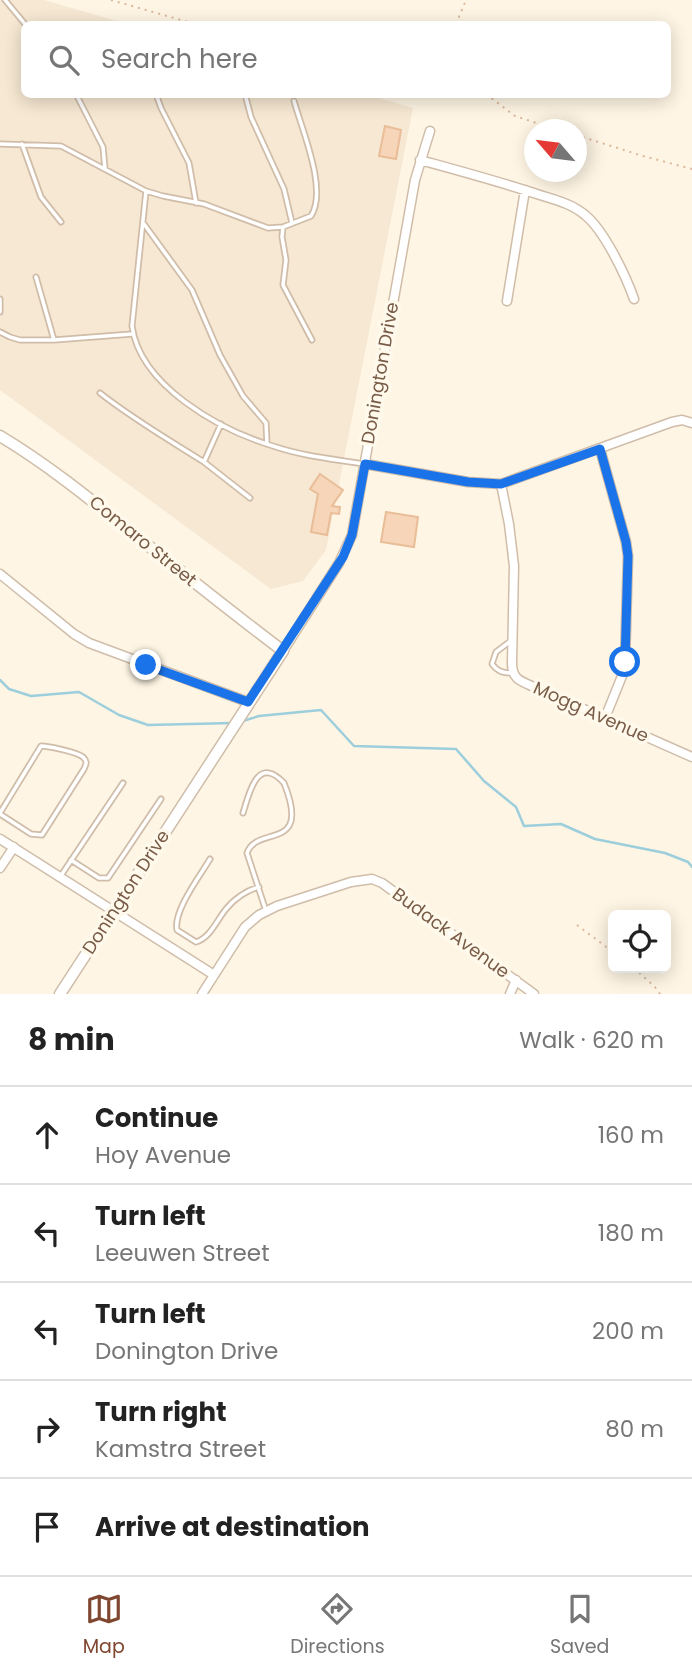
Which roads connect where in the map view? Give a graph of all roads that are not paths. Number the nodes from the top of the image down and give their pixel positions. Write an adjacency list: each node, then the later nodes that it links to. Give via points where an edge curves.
1 (5, 0): 2 (lane)
2 (22, 21)
3 (78, 98): 11 (lane, via 103,148)
4 (157, 98): 14 (lane, via 189,163)
5 (246, 98): 17 (lane, via 284,189)
6 (294, 101): 17 (lane, via 317,180 314,212)
7 (430, 131): 10 (street, Donington Drive)
8 (0, 144): 9 (lane)
9 (22, 144): 11 (lane, via 61,146); 15 (lane, via 41,197)
10 (420, 160): 12 (street); 35 (street, Donington Drive)
11 (105, 169): 13 (lane)
12 (525, 190): 21 (street, via 586,215 626,276); 22 (street)
13 (146, 191): 14 (lane); 16 (lane)
14 (196, 203): 18 (lane, via 264,227)
15 (61, 222)
16 (143, 222): 25 (lane); 32 (lane, via 192,290 243,397 266,423)
17 (292, 223): 18 (lane)
18 (283, 227): 27 (lane, via 283,285)
19 (36, 277): 26 (lane)
20 (0, 299): 23 (lane)
21 (634, 299)
22 (508, 301)
23 (0, 312)
24 (0, 332): 26 (lane, via 20,340)
25 (133, 334): 26 (lane); 30 (lane, via 158,377)
26 (54, 340)
27 (312, 340)
28 (100, 393): 34 (lane)
29 (692, 423): 33 (street, via 672,422)
30 (221, 424): 32 (lane); 34 (lane)
31 (0, 436): 40 (street, Comaro Street, via 76,488)
32 (267, 444): 35 (lane)
33 (600, 449): 36 (street); 43 (street, via 628,556 625,662)
34 (204, 462): 37 (lane)
35 (365, 464): 36 (street); 40 (street, Donington Drive, via 346,549)
36 (501, 484): 39 (street, Mogg Avenue, via 514,566)
37 (250, 498)
38 (0, 574): 42 (street, via 89,643)
39 (512, 640): 41 (street, Mogg Avenue); 41 (lane, via 496,652 492,664 503,673)
40 (283, 651): 42 (street, Donington Drive)
41 (513, 673): 43 (street, Mogg Avenue, via 521,681)
42 (246, 706): 56 (street, Donington Drive)
43 (605, 718): 44 (street, Mogg Avenue)
44 (692, 757)
45 (123, 783): 52 (lane)
46 (161, 799): 52 (lane, via 108,878 99,878)
47 (243, 813): 55 (lane, via 259,775 272,774 284,783 291,823 248,850)
48 (0, 814): 48 (lane, via 41,746 80,755 86,761 42,835 32,834)
49 (0, 839): 50 (street)
50 (14, 847): 53 (street); 54 (street)
51 (210, 859): 55 (lane, via 177,921 177,930 190,939 202,940 227,908)
52 (71, 860): 54 (lane)
53 (0, 868)
54 (61, 877): 56 (street)
55 (259, 887): 57 (lane)
56 (114, 910): 58 (street); 60 (street, Donington Drive)
57 (266, 911): 58 (street, Budack Avenue, via 245,927); 59 (street, Budack Avenue, via 351,881 377,880)
58 (214, 975): 61 (street, Budack Avenue)
59 (516, 980): 62 (street); 63 (street, Budack Avenue)
60 (60, 994)
61 (202, 994)
62 (510, 994)
63 (534, 994)

